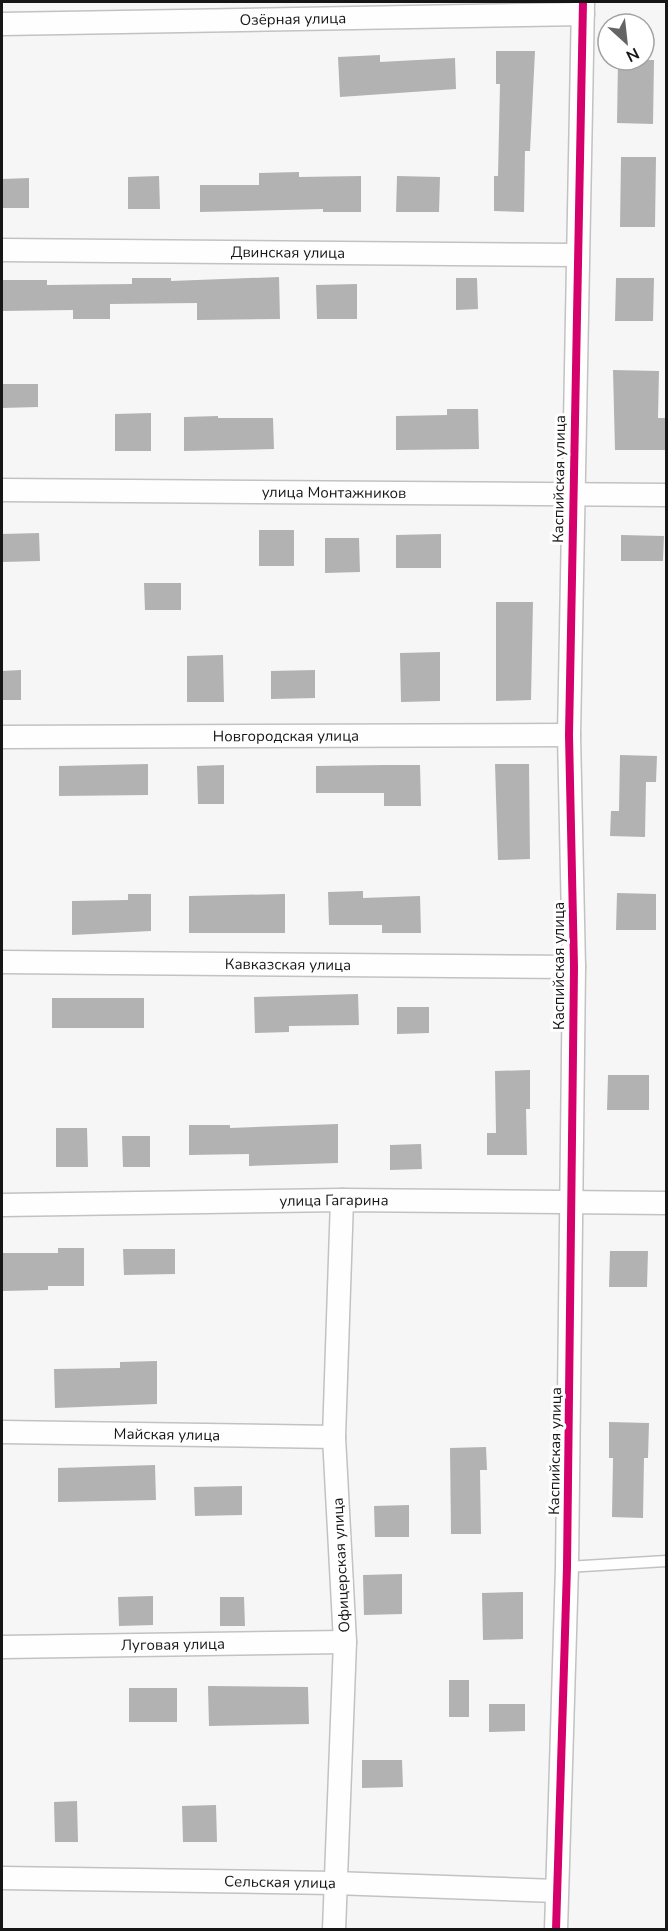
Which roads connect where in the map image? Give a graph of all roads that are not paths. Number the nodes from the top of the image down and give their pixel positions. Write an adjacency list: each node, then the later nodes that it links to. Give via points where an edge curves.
1 (583, 8): 2 (street, Озёрная улица); 4 (street, Каспийская улица)
2 (2, 24)
3 (2, 250): 4 (street, Двинская улица)
4 (576, 255): 6 (street, Каспийская улица)
5 (2, 490): 6 (street, улица Монтажников)
6 (572, 495): 7 (street, улица Монтажников); 8 (street, Каспийская улица)
7 (666, 495)
8 (568, 735): 9 (street, Новгородская улица); 11 (street, Каспийская улица)
9 (2, 737)
10 (2, 962): 11 (street, Кавказская улица)
11 (574, 967): 13 (street, Каспийская улица)
12 (342, 1200): 13 (street, улица Гагарина); 15 (street, улица Гагарина); 17 (street, Офицерская улица)
13 (572, 1203): 14 (street, улица Гагарина); 19 (street, Каспийская улица)
14 (666, 1203)
15 (2, 1205)
16 (2, 1432): 17 (street, Майская улица)
17 (334, 1437): 20 (street, Офицерская улица)
18 (666, 1561): 19 (lane)
19 (567, 1567): 24 (street, Каспийская улица)
20 (345, 1642): 21 (street, Луговая улица); 23 (street, Офицерская улица)
21 (2, 1647)
22 (2, 1878): 23 (street, Сельская улица)
23 (334, 1883): 24 (street, Сельская улица); 25 (street, Офицерская улица)
24 (556, 1891): 26 (street, Каспийская улица)
25 (334, 1929)
26 (556, 1929)

